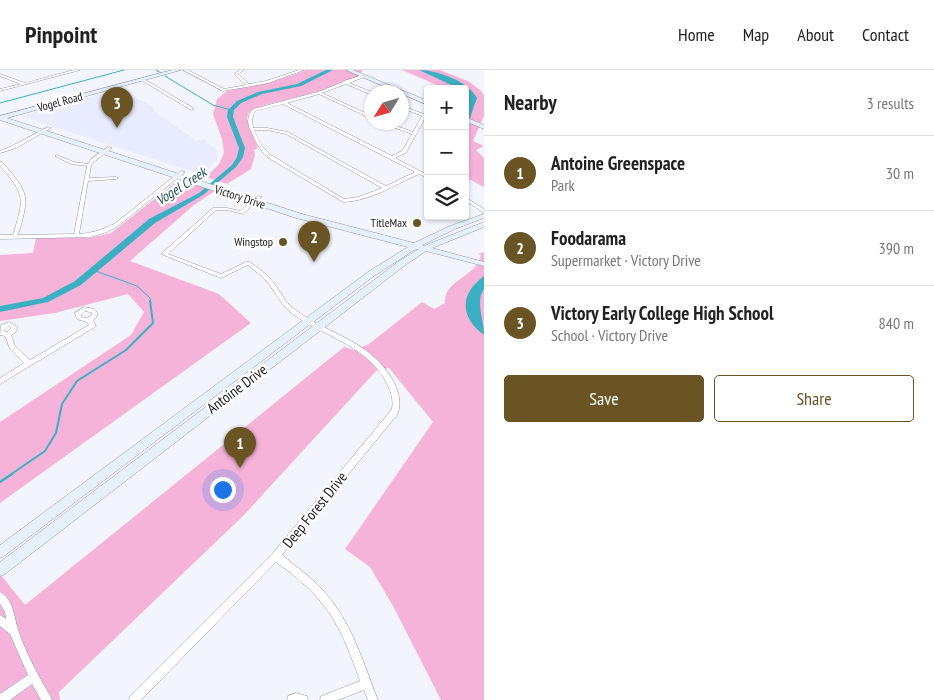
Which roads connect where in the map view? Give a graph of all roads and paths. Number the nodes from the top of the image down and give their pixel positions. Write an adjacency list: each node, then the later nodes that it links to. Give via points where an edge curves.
1 (53, 70): 8 (street)
2 (78, 70): 8 (street)
3 (178, 70): 11 (main road, Vogel Road)
4 (185, 70): 14 (street, via 222,90)
5 (242, 70): 14 (street, via 236,74)
6 (302, 70): 14 (street)
7 (349, 70): 10 (main road)
8 (61, 74): 13 (street)
9 (0, 75): 13 (street)
10 (363, 76): 12 (street); 18 (main road)
11 (144, 80): 20 (street); 24 (main road, Vogel Road)
12 (345, 82): 16 (street); 17 (street)
13 (25, 84): 15 (street)
14 (248, 85)
15 (0, 90)
16 (364, 90)
17 (319, 93): 19 (street); 23 (street)
18 (424, 101)
19 (283, 102): 29 (street, via 254,110 249,120); 36 (street)
20 (192, 109)
21 (409, 109): 22 (street)
22 (424, 113)
23 (364, 114)
24 (10, 116): 25 (main road, Vogel Road); 30 (main road, Victory Drive)
25 (0, 117): 30 (main road, Victory Drive)
26 (424, 117): 32 (street)
27 (469, 121): 28 (main road)
28 (484, 127)
29 (253, 129): 44 (street, via 287,133); 44 (street, via 261,149 269,156 344,201 352,202)
30 (46, 130): 33 (main road, Victory Drive); 34 (street)
31 (404, 130): 32 (street)
32 (413, 133): 36 (street, via 404,152)
33 (107, 150): 38 (street); 40 (main road, Victory Drive)
34 (0, 152)
35 (57, 156): 38 (street)
36 (392, 158): 39 (street)
37 (0, 164): 51 (street, via 23,192)
38 (89, 166): 43 (street)
39 (419, 172): 41 (street); 44 (street)
40 (180, 174): 45 (main road, Victory Drive); 50 (street, via 110,229)
41 (424, 175)
42 (116, 178): 43 (street)
43 (86, 180): 50 (street)
44 (384, 187)
45 (258, 199): 53 (main road, Victory Drive, via 309,219); 58 (street, Deep Forest Drive, via 241,213 215,209 164,254 221,276 248,264 271,282 290,308)
46 (469, 201): 47 (street)
47 (484, 211)
48 (484, 216): 53 (main road, Antoine Drive, via 460,223)
49 (484, 224): 53 (main road, Antoine Drive)
50 (76, 235): 51 (street)
51 (15, 236): 52 (street)
52 (0, 237)
53 (423, 245): 54 (main road, Victory Drive); 55 (main road, Antoine Drive); 56 (main road, Antoine Drive)
54 (483, 261)
55 (354, 288): 56 (main road); 58 (main road, Antoine Drive)
56 (365, 292): 59 (main road, Antoine Drive)
57 (89, 320): 62 (street, via 93,326)
58 (308, 321): 59 (street, Deep Forest Drive); 63 (main road, Antoine Drive)
59 (320, 327): 65 (main road, Antoine Drive); 71 (street, Deep Forest Drive, via 351,342 380,365 390,381 398,405)
60 (0, 330): 61 (street); 61 (street, via 6,324 14,325 15,329)
61 (8, 334): 62 (street, via 12,346)
62 (29, 364): 64 (street)
63 (235, 376): 65 (main road); 66 (main road, Antoine Drive)
64 (0, 381)
65 (246, 383): 67 (main road, Antoine Drive)
66 (147, 442): 67 (main road); 68 (main road, Antoine Drive)
67 (156, 451): 69 (main road, Antoine Drive)
68 (67, 502): 69 (main road); 70 (main road, Antoine Drive)
69 (77, 512): 72 (main road, Antoine Drive)
70 (0, 552)
71 (276, 556): 77 (street, via 330,606); 80 (street, Deep Forest Drive)
72 (0, 570)
73 (0, 597): 75 (street, via 9,608)
74 (0, 620): 75 (street)
75 (14, 631): 76 (street)
76 (33, 677): 78 (street); 79 (street)
77 (366, 684): 83 (street); 84 (street)
78 (1, 700)
79 (47, 700)
80 (134, 700)
81 (292, 700): 82 (street)
82 (303, 700)
83 (325, 700)
84 (373, 700)

